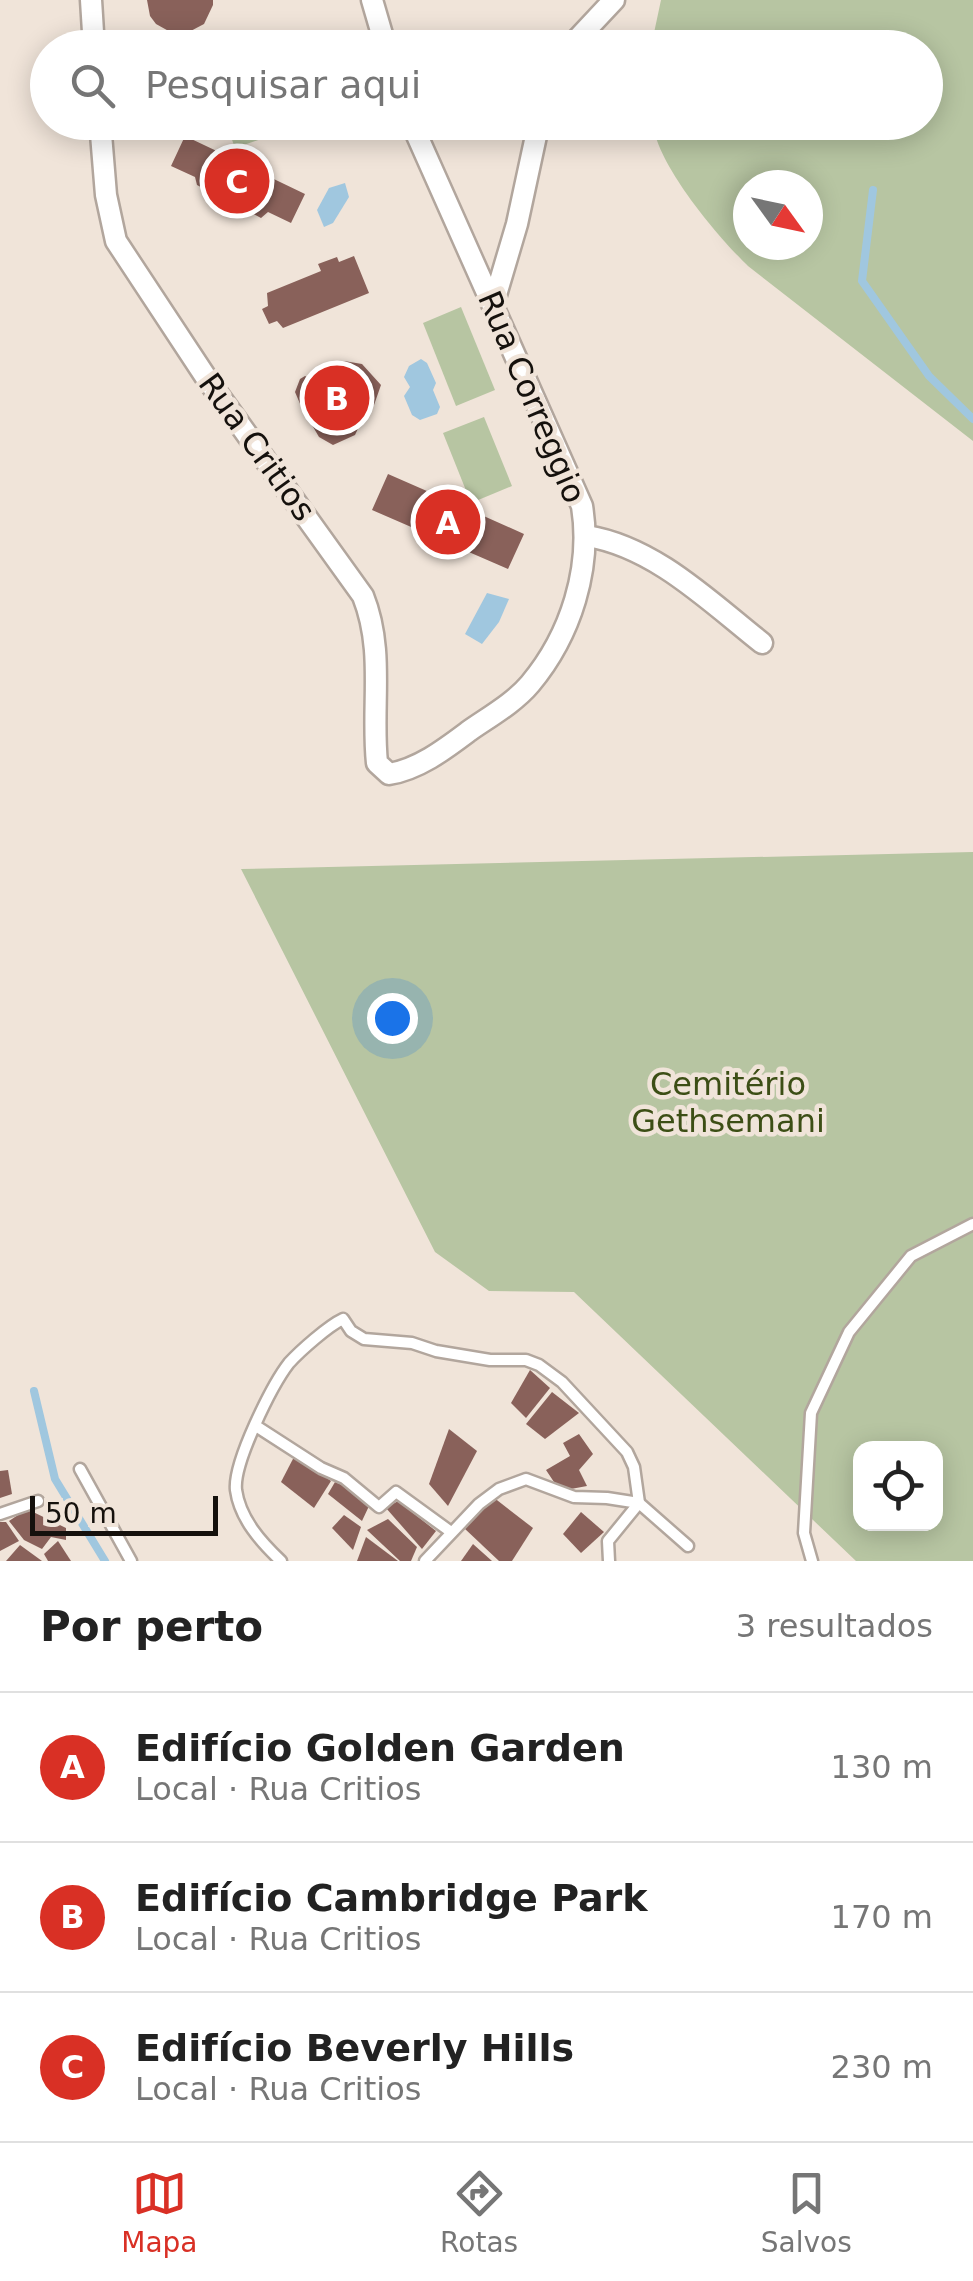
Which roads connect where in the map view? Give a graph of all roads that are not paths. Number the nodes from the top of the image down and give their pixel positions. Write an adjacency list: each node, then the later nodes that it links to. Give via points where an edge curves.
1 (91, 0): 4 (street)
2 (372, 0): 5 (street)
3 (614, 0): 6 (street)
4 (93, 30)
5 (381, 30)
6 (585, 30)
7 (101, 140): 13 (street, Rua Critios, via 116,241 363,596 378,650 376,763)
8 (420, 140): 10 (street, Rua Correggio)
9 (535, 140): 10 (street)
10 (493, 306): 11 (street, Rua Correggio, via 582,506)
11 (587, 536): 12 (street, via 612,540 671,573); 13 (street, Rua Correggio, via 573,608 528,686 444,749)
12 (762, 644)
13 (389, 774)
14 (973, 1224): 26 (lane, via 911,1256 849,1332 810,1413 804,1532)
15 (256, 1426): 18 (lane, via 288,1364 342,1319 364,1339 540,1365 627,1452); 20 (lane, via 379,1507 396,1492); 23 (lane, via 235,1487 251,1526)
16 (80, 1468): 22 (lane)
17 (38, 1501): 19 (lane)
18 (640, 1504): 20 (lane, via 574,1497 526,1479 499,1489); 21 (lane); 25 (lane, via 608,1541)
19 (0, 1514)
20 (451, 1532): 24 (lane)
21 (688, 1546)
22 (131, 1561)
23 (280, 1561)
24 (425, 1561)
25 (609, 1561)
26 (812, 1561)

